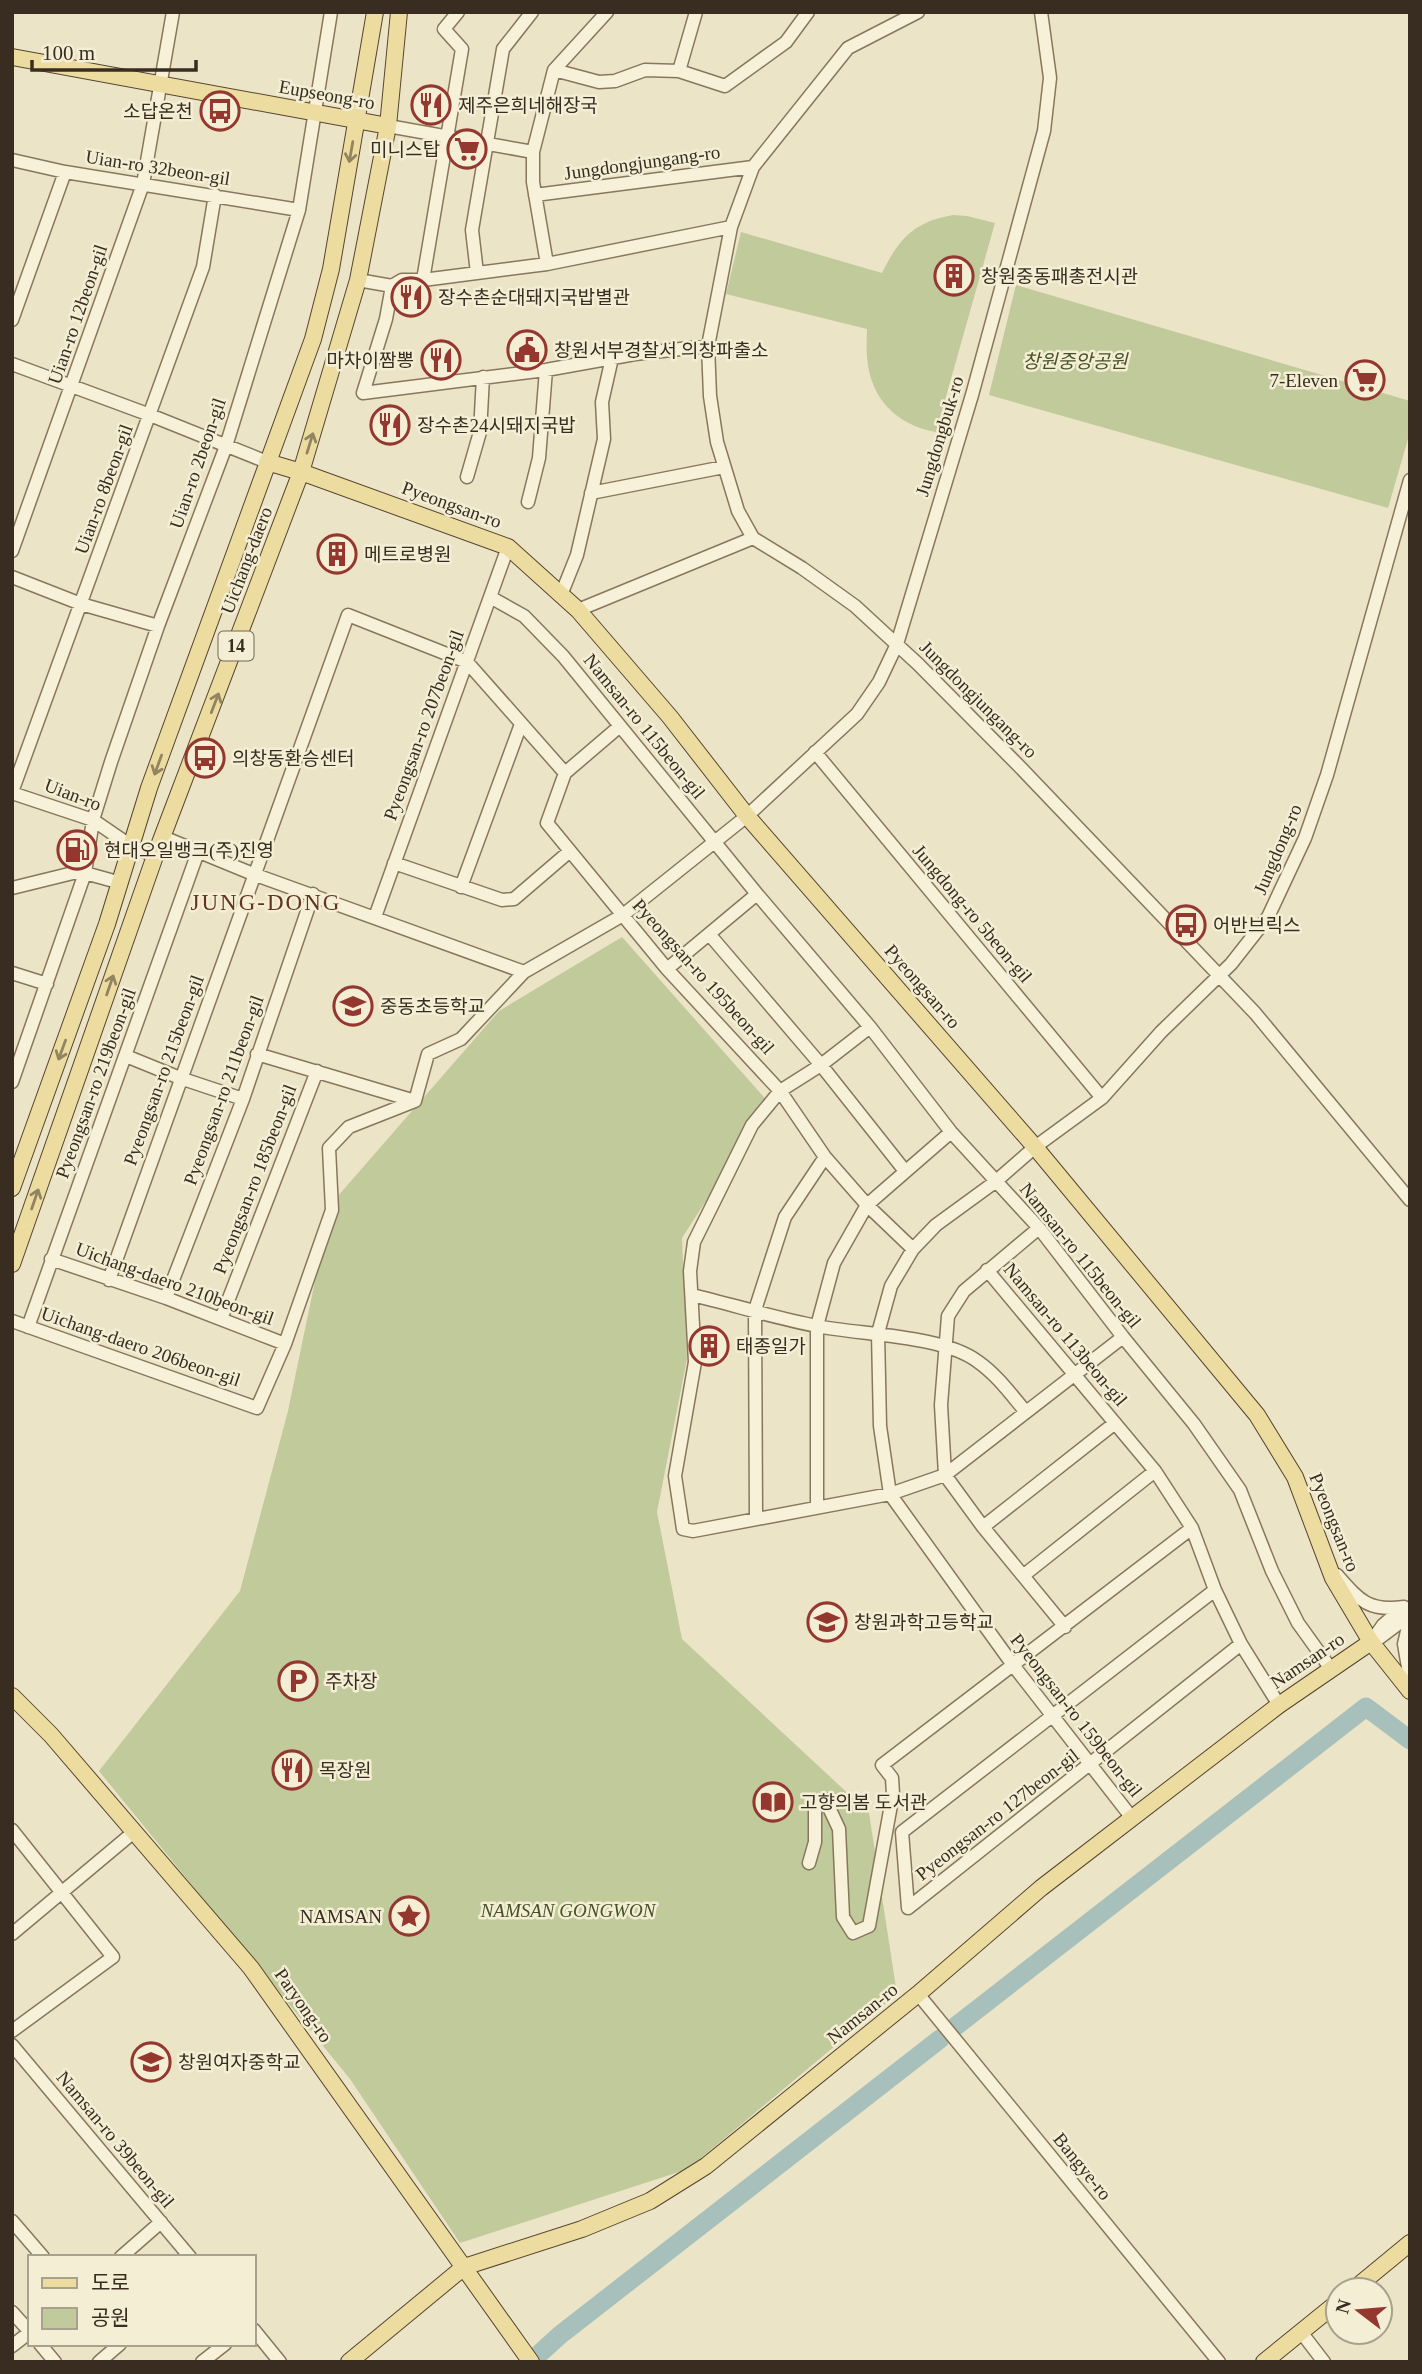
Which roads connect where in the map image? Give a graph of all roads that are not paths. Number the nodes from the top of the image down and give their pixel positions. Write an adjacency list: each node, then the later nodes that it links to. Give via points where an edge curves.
1 (173, 12): 15 (street, Uian-ro 12beon-gil)
2 (331, 12): 16 (street, Uian-ro 2beon-gil)
3 (374, 12): 17 (main road, Uichang-daero / 14)
4 (458, 12): 19 (street, via 444,29 462,49)
5 (532, 12): 20 (street, via 503,49)
6 (696, 12): 14 (street)
7 (808, 12): 14 (street, via 786,42 725,86)
8 (918, 12): 23 (street, Jungdongjungang-ro, via 848,48)
9 (1041, 12): 60 (street, Jungdongbuk-ro, via 1050,78 1044,131 972,396)
10 (603, 14): 13 (street)
11 (402, 16): 18 (main road, Uichang-daero / 14)
12 (12, 57): 15 (main road, Eupseong-ro)
13 (554, 70): 14 (street, via 598,82 645,70); 21 (street)
14 (679, 71)
15 (159, 85): 16 (main road, Eupseong-ro); 25 (street, Uian-ro 12beon-gil)
16 (314, 113): 17 (main road, Eupseong-ro); 28 (street, Uian-ro 2beon-gil)
17 (356, 120): 18 (main road, Eupseong-ro); 44 (main road, Uichang-daero / 14, one-way to 44, via 331,269 313,339)
18 (388, 126): 19 (street); 32 (main road, Uichang-daero / 14)
19 (448, 136): 20 (street); 33 (street)
20 (486, 143): 21 (street); 31 (street, via 472,230)
21 (533, 152): 27 (street)
22 (12, 160): 24 (street, Uian-ro 32beon-gil)
23 (753, 167): 27 (street, Jungdongjungang-ro); 29 (street, Jungdongjungang-ro)
24 (65, 172): 25 (street, Uian-ro 32beon-gil); 35 (street)
25 (143, 184): 26 (street, Uian-ro 32beon-gil); 41 (street, Uian-ro 12beon-gil)
26 (215, 195): 28 (street, Uian-ro 32beon-gil); 42 (street, Uian-ro 8beon-gil, via 203,267)
27 (535, 195): 30 (street)
28 (299, 210): 43 (street, Uian-ro 2beon-gil)
29 (731, 227): 30 (street); 36 (street, Jungdongjungang-ro)
30 (547, 264): 31 (street)
31 (477, 273): 33 (street)
32 (358, 280): 34 (street); 46 (main road, Uichang-daero / 14, one-way to 32)
33 (423, 280): 34 (street, via 402,280)
34 (392, 286): 40 (street, via 363,393)
35 (12, 320)
36 (708, 346): 37 (street); 45 (street, Jungdongjungang-ro, via 710,396)
37 (612, 358): 39 (street); 49 (street, via 602,402 604,439)
38 (12, 364): 41 (street)
39 (546, 370): 40 (street); 50 (street, via 539,458)
40 (483, 377): 47 (street, via 480,432)
41 (73, 386): 42 (street); 53 (street, Uian-ro 12beon-gil)
42 (150, 415): 43 (street); 57 (street, Uian-ro 8beon-gil)
43 (226, 446): 44 (street); 59 (street, Uian-ro 2beon-gil)
44 (267, 462): 46 (main road, Pyeongsan-ro); 71 (main road, Uichang-daero / 14, one-way to 71)
45 (724, 467): 49 (street); 51 (street, Jungdongjungang-ro, via 738,511)
46 (301, 472): 52 (main road, Pyeongsan-ro); 69 (main road, Uichang-daero / 14, one-way to 46)
47 (467, 477)
48 (1410, 480): 89 (street, Jungdong-ro, via 1305,838 1268,917)
49 (592, 493): 55 (street, via 577,555)
50 (528, 502)
51 (753, 538): 58 (street); 60 (street, Jungdongjungang-ro, via 855,606)
52 (508, 547): 55 (main road, Pyeongsan-ro); 56 (street, Pyeongsan-ro 207beon-gil)
53 (12, 551)
54 (12, 577): 57 (street)
55 (561, 595): 58 (main road, Pyeongsan-ro)
56 (490, 597): 61 (street, Pyeongsan-ro 207beon-gil); 63 (street, Namsan-ro 115beon-gil, via 524,616)
57 (81, 604): 59 (street); 66 (street, Uian-ro 8beon-gil)
58 (578, 610): 67 (main road, Pyeongsan-ro)
59 (158, 626): 68 (street, Uian-ro 2beon-gil)
60 (897, 644): 64 (street, Jungdongbuk-ro, via 857,714); 89 (street, Jungdongjungang-ro)
61 (467, 662): 62 (street); 75 (street, Pyeongsan-ro 207beon-gil); 77 (street, Pyeongsan-ro 215beon-gil, via 348,615)
62 (521, 724): 65 (street); 79 (street)
63 (620, 726): 65 (street, Pyeongsan-ro 195beon-gil); 70 (street, Namsan-ro 115beon-gil)
64 (815, 752): 67 (street, Jungdongbuk-ro); 100 (street, Jungdong-ro 5beon-gil)
65 (565, 773): 72 (street, Pyeongsan-ro 195beon-gil, via 547,823)
66 (12, 792): 68 (street, Uian-ro)
67 (747, 816): 70 (street); 103 (main road, Pyeongsan-ro)
68 (93, 820): 71 (street, Uian-ro); 76 (street, Uian-ro 2beon-gil)
69 (163, 837): 73 (street); 74 (main road, Uichang-daero / 14)
70 (715, 843): 82 (street, Namsan-ro 115beon-gil); 83 (street)
71 (131, 846): 74 (street, Uian-ro); 78 (main road, Uichang-daero / 14)
72 (570, 850): 79 (street, via 514,898 494,900); 83 (street, Pyeongsan-ro 195beon-gil)
73 (198, 852): 77 (street); 93 (street, Pyeongsan-ro 219beon-gil)
74 (155, 856): 113 (main road, Uichang-daero / 14, one-way to 74)
75 (394, 863): 79 (street); 84 (street, Pyeongsan-ro 207beon-gil)
76 (85, 873): 78 (street); 80 (street); 90 (street, Uian-ro 2beon-gil)
77 (253, 874): 81 (street); 96 (street, Pyeongsan-ro 215beon-gil)
78 (121, 883): 107 (main road, Uichang-daero / 14, one-way to 107)
79 (461, 887)
80 (12, 888)
81 (313, 894): 84 (street); 92 (street, Pyeongsan-ro 211beon-gil)
82 (757, 894): 85 (street); 91 (street, Namsan-ro 115beon-gil)
83 (623, 915): 86 (street, Pyeongsan-ro 195beon-gil); 87 (street)
84 (375, 917): 87 (street)
85 (709, 934): 86 (street); 94 (street)
86 (667, 969): 98 (street, Pyeongsan-ro 195beon-gil)
87 (524, 972): 101 (street, via 461,1039 428,1054)
88 (12, 973): 90 (street)
89 (1219, 977): 100 (street, Jungdong-ro); 108 (street, Jungdongjungang-ro, via 1255,1013)
90 (47, 984): 97 (street, Uian-ro 2beon-gil)
91 (870, 1027): 94 (street); 102 (street, Namsan-ro 115beon-gil)
92 (257, 1054): 95 (street); 99 (street, Pyeongsan-ro 211beon-gil)
93 (126, 1056): 96 (street); 112 (street, Pyeongsan-ro 219beon-gil)
94 (821, 1065): 98 (street); 105 (street)
95 (317, 1071): 101 (street, Pyeongsan-ro 185beon-gil); 119 (street, Pyeongsan-ro 185beon-gil)
96 (180, 1077): 99 (street); 115 (street, Pyeongsan-ro 215beon-gil)
97 (12, 1082)
98 (780, 1091): 104 (street, Pyeongsan-ro 195beon-gil); 116 (street, via 752,1125 694,1242)
99 (243, 1098): 117 (street, Pyeongsan-ro 211beon-gil)
100 (1102, 1098): 103 (street, Jungdong-ro)
101 (415, 1101): 125 (street, via 349,1127 329,1148 332,1210)
102 (951, 1132): 105 (street); 106 (street, Namsan-ro 115beon-gil)
103 (1035, 1147): 106 (street, Pyeongsan-ro 159beon-gil); 137 (main road, Pyeongsan-ro, via 1257,1415 1295,1477)
104 (825, 1157): 109 (street, Pyeongsan-ro 195beon-gil); 118 (street, via 785,1217)
105 (905, 1171): 109 (street)
106 (995, 1182): 110 (street, Namsan-ro 115beon-gil); 111 (street, Pyeongsan-ro 159beon-gil, via 936,1226)
107 (12, 1188)
108 (1410, 1200)
109 (867, 1205): 111 (street, Pyeongsan-ro 195beon-gil); 121 (street, via 834,1263)
110 (1039, 1228): 114 (street); 124 (street, Namsan-ro 115beon-gil)
111 (913, 1250): 123 (street, Pyeongsan-ro 159beon-gil, via 891,1286)
112 (51, 1259): 115 (street, Uichang-daero 210beon-gil); 122 (street, Pyeongsan-ro 219beon-gil)
113 (12, 1264)
114 (987, 1270): 126 (street, via 948,1316); 127 (street, Namsan-ro 113beon-gil)
115 (109, 1280): 117 (street, Uichang-daero 210beon-gil)
116 (692, 1295): 118 (street); 134 (street, via 695,1362 675,1476 683,1529)
117 (166, 1298): 119 (street, Uichang-daero 210beon-gil)
118 (755, 1310): 121 (street); 134 (street)
119 (221, 1319): 125 (street, Uichang-daero 210beon-gil)
120 (12, 1321): 122 (street, Uichang-daero 206beon-gil)
121 (817, 1326): 123 (street); 133 (street)
122 (28, 1327): 125 (street, Uichang-daero 206beon-gil, via 257,1408)
123 (878, 1333): 126 (street); 132 (street, Pyeongsan-ro 159beon-gil, via 880,1426)
124 (1123, 1337): 127 (street); 145 (street, Namsan-ro 115beon-gil, via 1194,1424 1240,1490 1298,1623)
125 (285, 1344)
126 (944, 1346): 128 (street, via 976,1359); 131 (street)
127 (1074, 1374): 128 (street); 129 (street, Namsan-ro 113beon-gil)
128 (1025, 1411): 131 (street)
129 (1115, 1423): 130 (street, Namsan-ro 113beon-gil); 135 (street, Namsan-ro 113beon-gil)
130 (1155, 1471): 136 (street, Namsan-ro 113beon-gil); 138 (street)
131 (945, 1475): 132 (street); 135 (street)
132 (890, 1494): 133 (street); 144 (street, Pyeongsan-ro 159beon-gil)
133 (817, 1507): 134 (street)
134 (756, 1518)
135 (983, 1527): 138 (street)
136 (1192, 1528): 139 (street, Namsan-ro 113beon-gil); 141 (street)
137 (1328, 1564): 140 (street, via 1363,1603); 142 (main road, Pyeongsan-ro)
138 (1024, 1575): 141 (street)
139 (1215, 1590): 143 (street, Namsan-ro 113beon-gil); 150 (street)
140 (1408, 1610): 142 (street); 146 (street, via 1404,1644)
141 (1065, 1627): 144 (street)
142 (1371, 1642): 145 (main road, Namsan-ro); 147 (main road, Pyeongsan-ro)
143 (1241, 1644): 149 (street, Namsan-ro 113beon-gil); 151 (street, Pyeongsan-ro 127beon-gil)
144 (1013, 1665): 150 (street, Pyeongsan-ro 159beon-gil); 155 (street, via 883,1765 892,1778 893,1794 869,1926 853,1933 843,1917 839,1829 825,1799 815,1802 815,1842)
145 (1331, 1669): 149 (main road, Namsan-ro)
146 (1410, 1679)
147 (1410, 1691)
148 (12, 1696): 154 (main road, Paryong-ro)
149 (1279, 1705): 152 (main road, Namsan-ro)
150 (1051, 1716): 151 (street, Pyeongsan-ro 159beon-gil); 151 (street, Pyeongsan-ro 127beon-gil, via 902,1832 908,1908)
151 (1090, 1765): 152 (street, Pyeongsan-ro 159beon-gil)
152 (1132, 1818): 158 (main road, Namsan-ro, via 1041,1888)
153 (12, 1830): 156 (street)
154 (135, 1831): 156 (street); 167 (main road, Paryong-ro, via 251,1968)
155 (809, 1863)
156 (62, 1893): 157 (street); 159 (street, via 113,1957)
157 (12, 1934)
158 (918, 1994): 167 (main road, Namsan-ro, via 706,2166 650,2201 582,2229); 185 (street, Bangye-ro)
159 (12, 2031)
160 (12, 2045): 162 (street, Namsan-ro 39beon-gil)
161 (12, 2221): 164 (street)
162 (161, 2222): 165 (street); 166 (street, Namsan-ro 39beon-gil)
163 (1410, 2243): 168 (main road)
164 (41, 2255)
165 (123, 2255)
166 (188, 2255)
167 (464, 2267): 183 (main road, Namsan-ro); 184 (main road, Paryong-ro)
168 (1370, 2276)
169 (12, 2312): 171 (street)
170 (1324, 2313): 173 (main road)
171 (28, 2330)
172 (256, 2332): 182 (street)
173 (1301, 2332): 186 (main road); 187 (street)
174 (28, 2334): 175 (street)
175 (12, 2346)
176 (42, 2346): 179 (street)
177 (118, 2346): 180 (street)
178 (222, 2346): 181 (street)
179 (55, 2362)
180 (99, 2362)
181 (202, 2362)
182 (280, 2362)
183 (349, 2362)
184 (531, 2362)
185 (1219, 2362)
186 (1264, 2362)
187 (1324, 2362)

